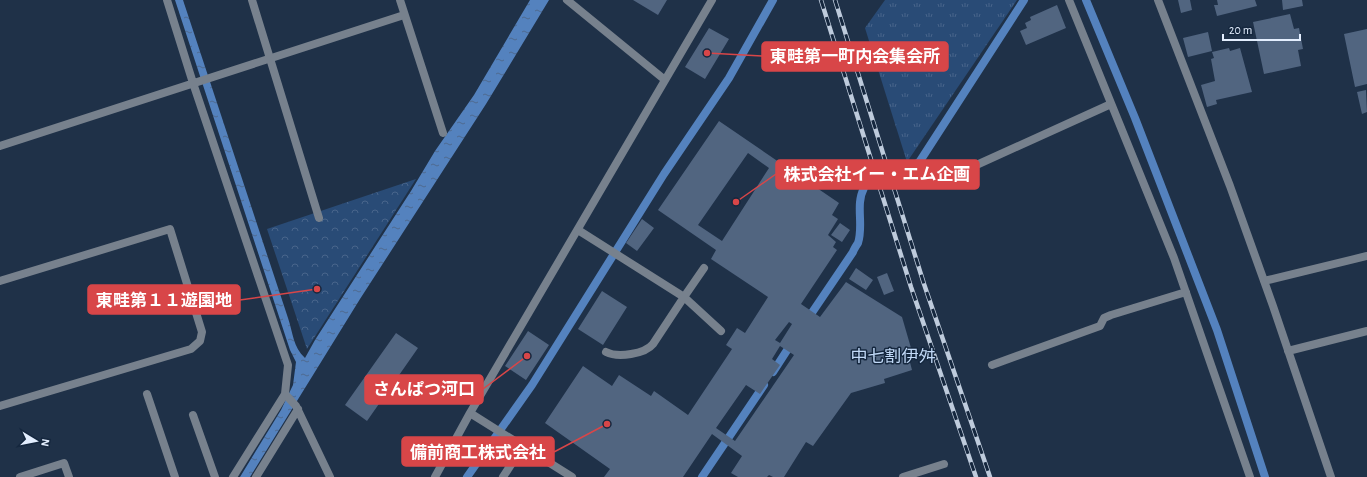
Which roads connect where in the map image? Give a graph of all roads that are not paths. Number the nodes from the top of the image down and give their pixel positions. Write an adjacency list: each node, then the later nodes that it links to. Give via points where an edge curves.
1 (167, 0): 11 (street)
2 (252, 0): 9 (street)
3 (400, 0): 8 (street)
4 (567, 0): 10 (street)
5 (712, 0): 10 (street)
6 (1069, 0): 12 (street)
7 (1158, 0): 21 (street)
8 (404, 15): 9 (street); 13 (street)
9 (270, 58): 11 (street); 16 (street)
10 (665, 80): 17 (street)
11 (201, 81): 14 (street); 30 (street, via 288,365)
12 (1111, 104): 15 (street); 22 (street)
13 (443, 133)
14 (0, 146)
15 (939, 182)
16 (319, 218)
17 (578, 230): 23 (street); 33 (street)
18 (1367, 256): 21 (street)
19 (704, 268): 23 (street)
20 (0, 281): 31 (street, via 170,229 202,332 200,341 191,349)
21 (1264, 281): 26 (street)
22 (1186, 292): 28 (street, via 1111,315 1104,318 1100,326); 48 (street)
23 (684, 297): 24 (street); 27 (street, via 648,349 639,353)
24 (721, 330)
25 (1367, 331): 26 (street)
26 (1288, 351): 49 (street)
27 (606, 352)
28 (992, 366)
29 (147, 394): 39 (street)
30 (287, 396): 32 (street); 41 (street)
31 (0, 406)
32 (297, 407): 42 (street); 43 (street)
33 (470, 413): 35 (street); 44 (street)
34 (193, 415): 40 (street)
35 (523, 446): 45 (street); 46 (street)
36 (944, 464): 47 (street)
37 (20, 477): 38 (street, via 64,463)
38 (69, 477)
39 (175, 477)
40 (215, 477)
41 (232, 477)
42 (256, 477)
43 (330, 477)
44 (434, 477)
45 (503, 477)
46 (572, 477)
47 (903, 477)
48 (1250, 477)
49 (1331, 477)

